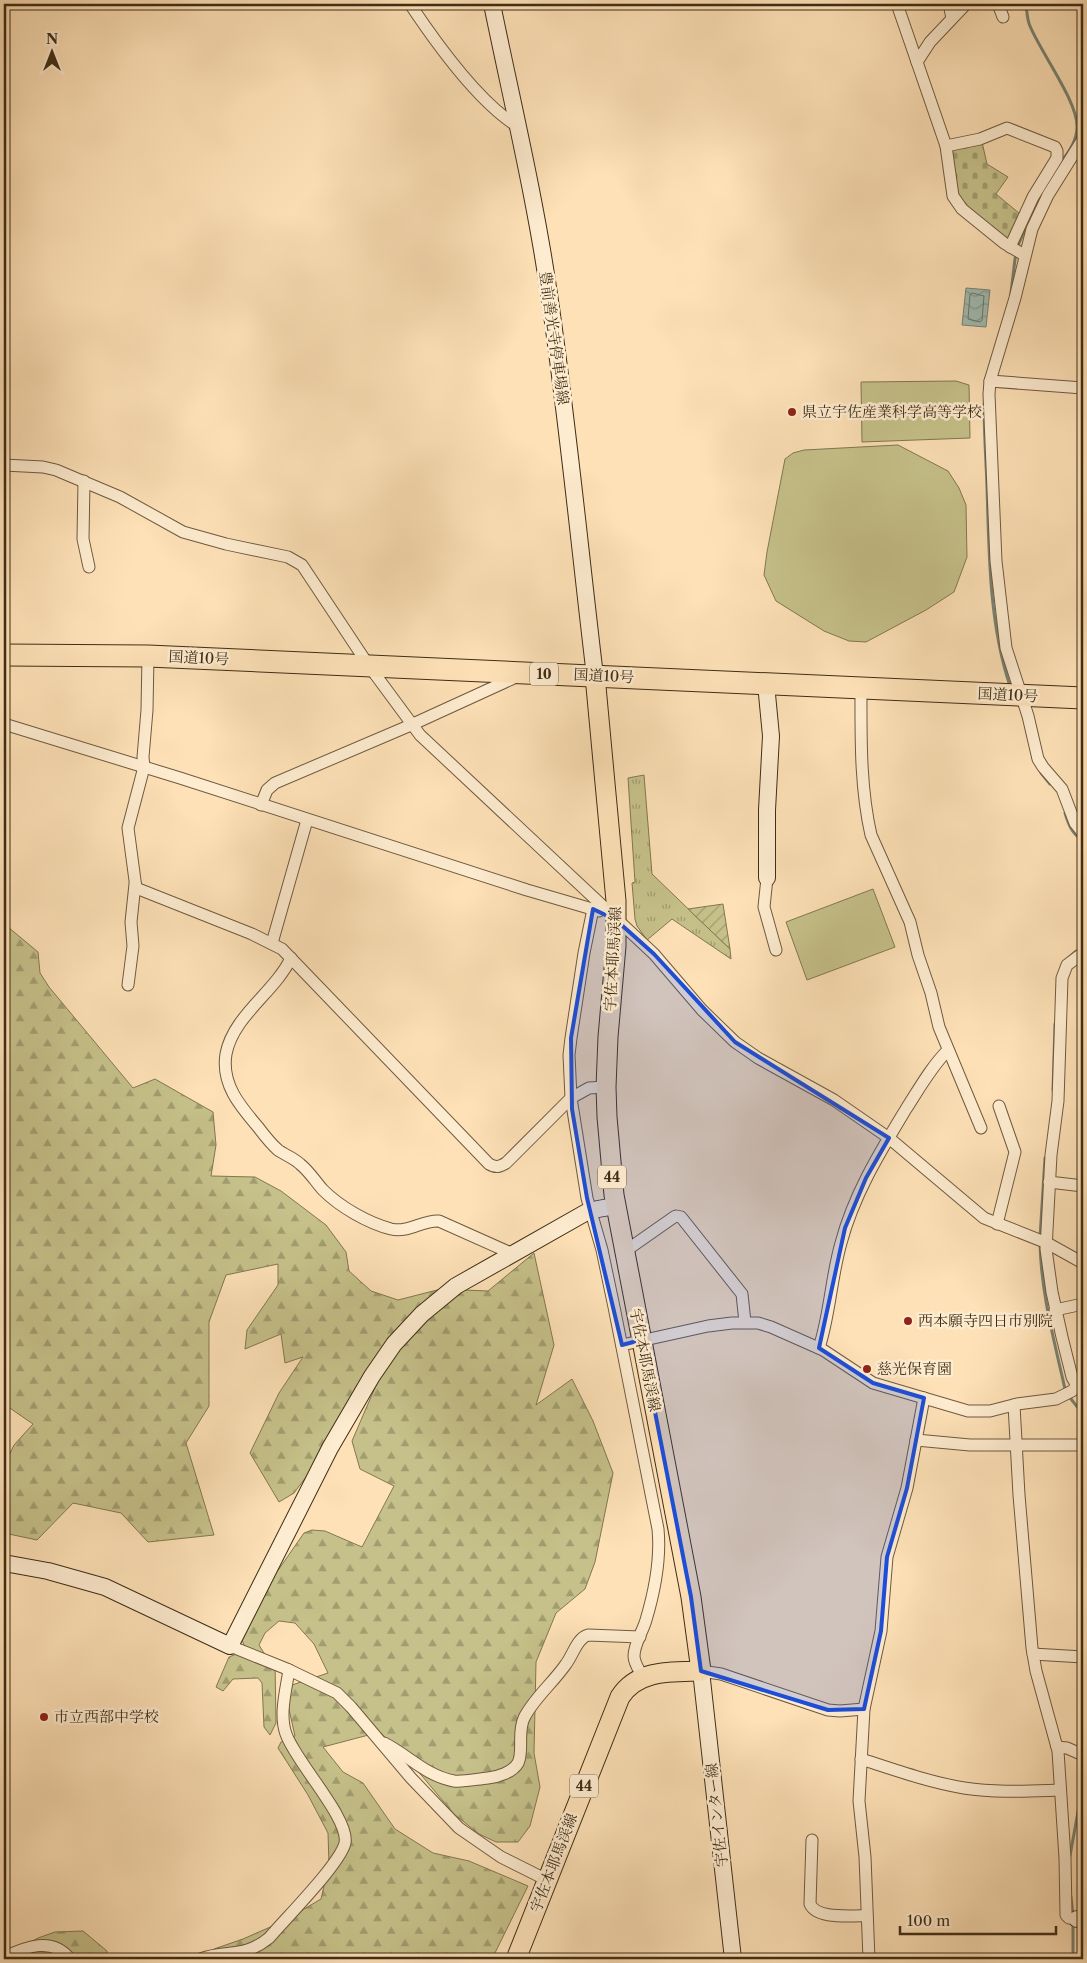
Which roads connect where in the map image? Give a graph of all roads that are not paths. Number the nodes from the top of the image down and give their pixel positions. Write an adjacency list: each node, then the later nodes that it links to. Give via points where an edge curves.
1 (410, 4): 10 (street, via 425,28 492,107)
2 (492, 4): 10 (street, 豊前善光寺停車場線)
3 (897, 4): 9 (street)
4 (949, 4): 8 (street)
5 (966, 4): 8 (street)
6 (998, 4): 7 (street)
7 (1003, 17)
8 (952, 18): 9 (street)
9 (917, 62): 12 (street)
10 (517, 126): 24 (street, 豊前善光寺停車場線, via 550,300)
11 (1083, 139): 14 (street, via 1042,206)
12 (946, 146): 13 (street, via 953,196 957,203); 13 (street, via 980,139 1007,128 1057,151 1057,158 1033,197)
13 (1010, 247): 14 (street)
14 (1024, 255): 15 (street, via 1015,298)
15 (990, 381): 16 (street); 27 (street, via 993,494 1002,624 1006,648)
16 (1083, 388)
17 (4, 465): 18 (street, via 43,467)
18 (84, 481): 19 (street, via 83,539); 22 (street, via 183,532 295,560 302,565)
19 (89, 567)
20 (4, 654): 21 (highway, 国道10号 / 10)
21 (148, 656): 22 (highway, 国道10号 / 10); 31 (street)
22 (369, 666): 23 (highway, 国道10号 / 10); 30 (street)
23 (524, 673): 24 (highway, 国道10号 / 10); 30 (street)
24 (595, 676): 25 (highway, 国道10号 / 10); 38 (main road, 宇佐本耶馬渓線 / 44)
25 (766, 684): 26 (highway, 国道10号 / 10); 35 (street, via 771,736)
26 (861, 688): 27 (highway, 国道10号 / 10); 44 (street, via 867,820 910,922)
27 (1022, 695): 28 (highway, 国道10号 / 10); 34 (street, via 1038,759 1062,789 1074,823)
28 (1083, 698)
29 (4, 724): 31 (street)
30 (411, 725): 32 (street, via 275,783); 38 (street)
31 (144, 767): 32 (street); 36 (street, via 128,828)
32 (261, 804): 33 (street)
33 (307, 820): 37 (street); 39 (street)
34 (1083, 833)
35 (767, 878): 40 (street, via 764,907)
36 (135, 884): 39 (street, via 140,891); 43 (street)
37 (593, 909): 38 (street); 46 (street, 44, via 571,1038)
38 (616, 920): 45 (main road, 宇佐本耶馬渓線 / 44); 49 (street, via 654,954 734,1042 834,1100)
39 (272, 943): 42 (street)
40 (776, 950)
41 (1083, 953): 50 (street, via 1067,965 1062,978 1058,1101)
42 (292, 958): 46 (street, via 489,1164 500,1167 506,1163); 57 (street, via 278,982 239,1025 230,1041 227,1078 242,1108 278,1149 299,1163 330,1197 364,1218 398,1230 439,1221)
43 (128, 985)
44 (948, 1050): 48 (street); 49 (street)
45 (606, 1087): 46 (street, via 589,1088); 52 (main road, 宇佐本耶馬渓線 / 44)
46 (571, 1098): 53 (street, 44)
47 (999, 1106): 54 (street, via 1015,1152)
48 (981, 1128)
49 (888, 1138): 54 (street, via 973,1210); 64 (street, via 866,1178 845,1228)
50 (1049, 1182): 51 (street); 55 (street)
51 (1083, 1186)
52 (615, 1206): 53 (street); 56 (main road, 宇佐本耶馬渓線 / 44)
53 (591, 1211): 57 (street); 63 (street, 44)
54 (997, 1224): 55 (street)
55 (1042, 1241): 58 (street); 60 (street)
56 (624, 1252): 61 (street, via 674,1217 681,1217 742,1294); 62 (main road, 宇佐本耶馬渓線 / 44)
57 (513, 1254): 73 (street, via 464,1281 434,1303 405,1331 383,1359 330,1448)
58 (1083, 1264)
59 (1083, 1304): 60 (street)
60 (1055, 1310): 65 (street, via 1072,1377)
61 (745, 1322): 62 (street); 64 (street, via 771,1327)
62 (641, 1340): 63 (street); 77 (main road, 宇佐本耶馬渓線 / 44, via 691,1597)
63 (622, 1345): 72 (street, 44, via 654,1503 659,1544 655,1584)
64 (819, 1348): 66 (street, via 873,1383)
65 (1081, 1385): 67 (street, via 1061,1398)
66 (924, 1398): 67 (street, via 968,1411 990,1411); 68 (street)
67 (1014, 1405): 69 (street)
68 (916, 1440): 69 (street); 79 (street, via 907,1488 887,1557 881,1631)
69 (1015, 1445): 70 (street); 74 (street)
70 (1083, 1445)
71 (4, 1564): 73 (street, via 48,1571 105,1587)
72 (640, 1637): 78 (street, 44, via 634,1658); 80 (street, via 588,1634 581,1638 526,1716 520,1730 519,1762 492,1778 460,1781 434,1775)
73 (230, 1646): 76 (street)
74 (1033, 1654): 75 (street); 81 (street)
75 (1083, 1657)
76 (289, 1670): 80 (street, via 337,1693); 91 (street, via 284,1702 286,1733 339,1820 345,1842 337,1860 258,1947 247,1952)
77 (702, 1671): 78 (main road, 宇佐本耶馬渓線 / 44); 79 (street, via 721,1674 828,1710); 93 (street, 宇佐インター線)
78 (643, 1677): 86 (main road, 宇佐本耶馬渓線 / 44, via 631,1683 620,1697)
79 (864, 1709): 83 (street)
80 (378, 1739): 86 (street, via 459,1828 500,1857)
81 (1057, 1747): 82 (street); 84 (street)
82 (1083, 1755)
83 (860, 1759): 84 (street, via 962,1788); 87 (street, via 859,1807)
84 (1060, 1790): 88 (street, via 1066,1915)
85 (812, 1840): 87 (street, via 812,1908 824,1914)
86 (547, 1880): 92 (main road, 宇佐本耶馬渓線 / 44)
87 (867, 1916): 94 (street)
88 (1080, 1919)
89 (4, 1957): 90 (street, via 28,1947 46,1945 62,1951)
90 (70, 1959)
91 (200, 1959)
92 (516, 1959)
93 (733, 1959)
94 (869, 1959)

